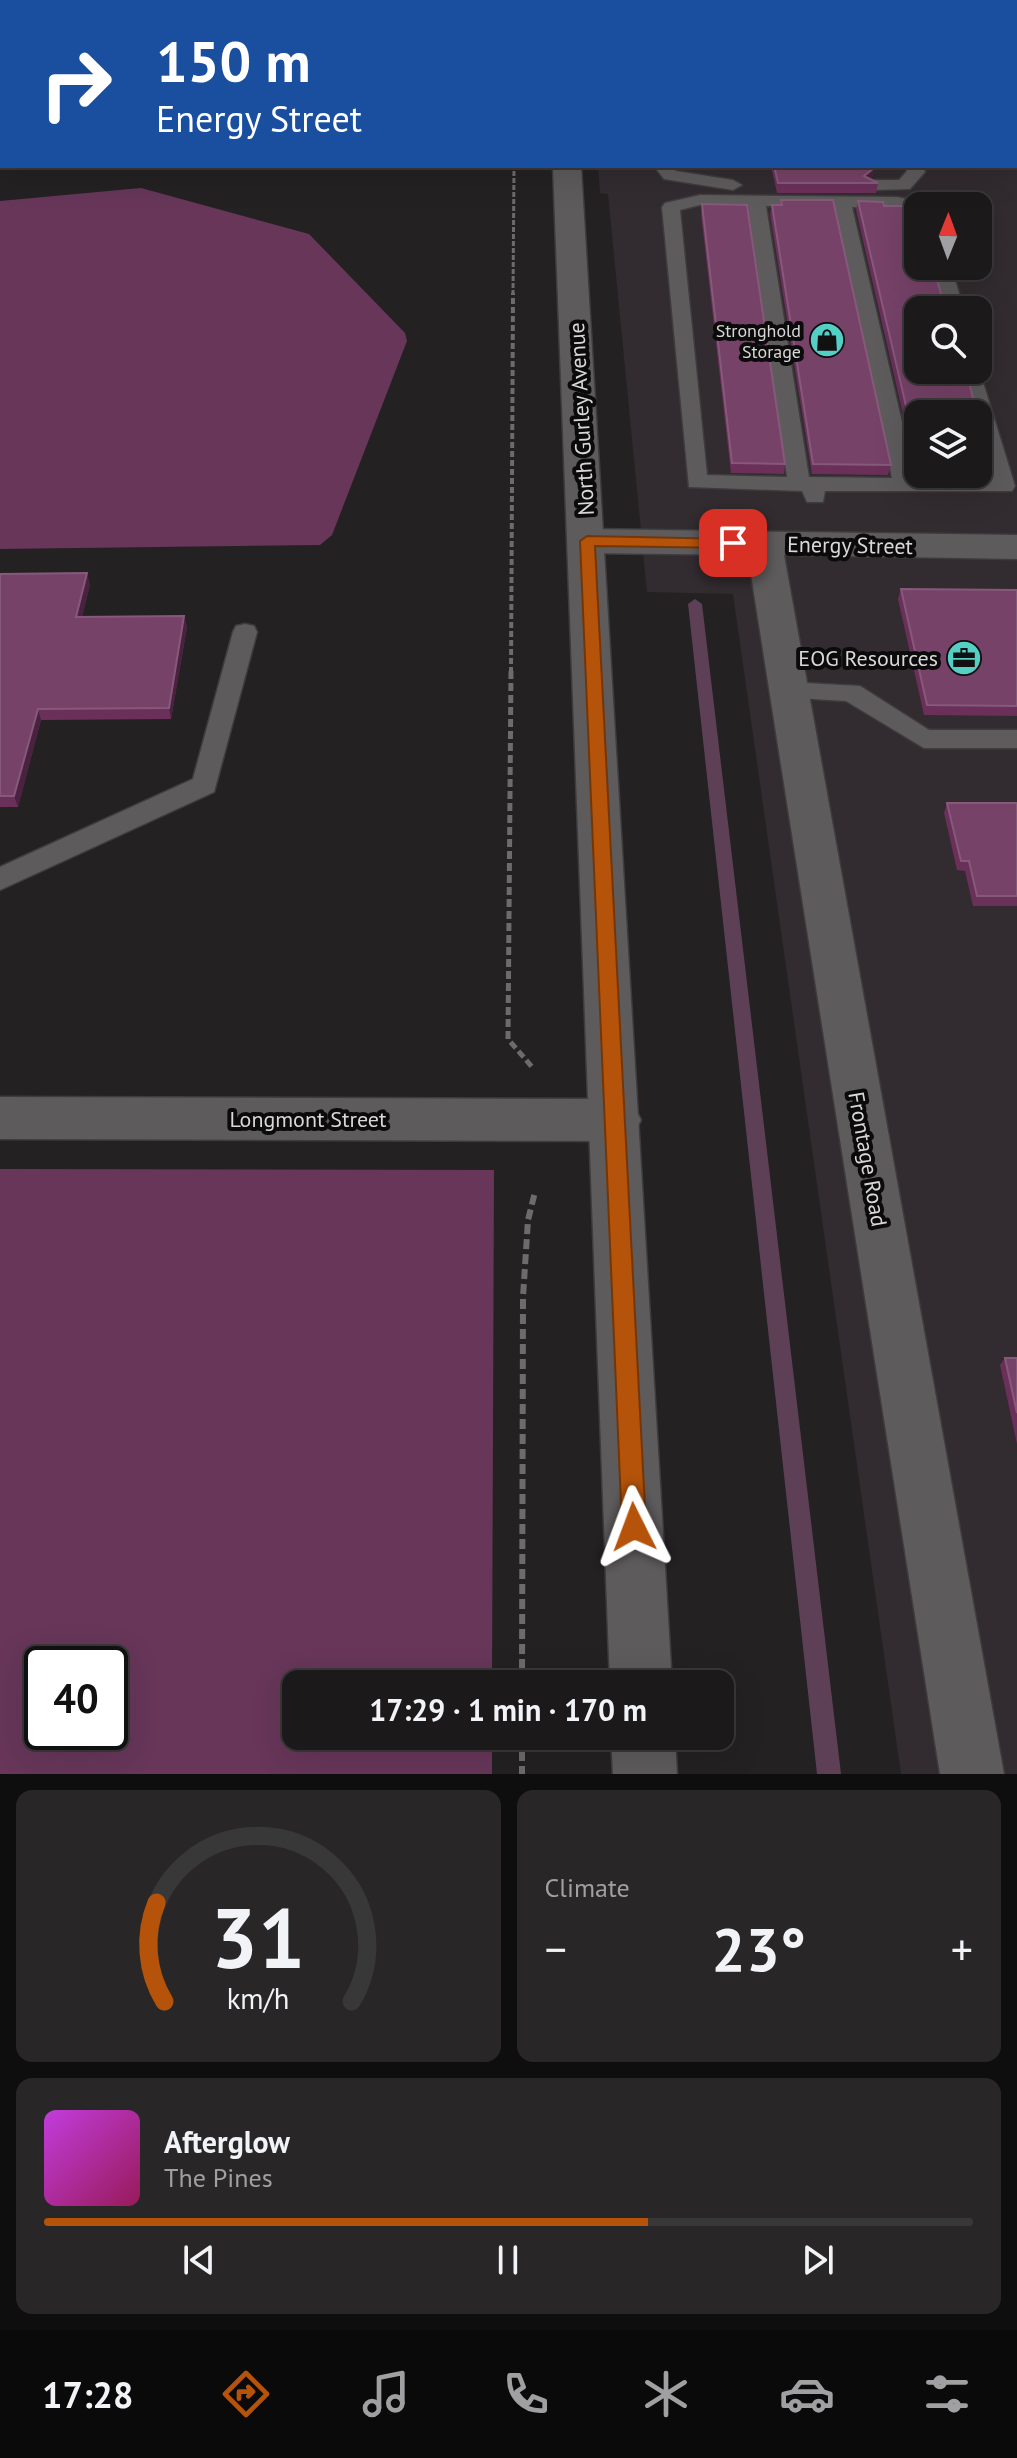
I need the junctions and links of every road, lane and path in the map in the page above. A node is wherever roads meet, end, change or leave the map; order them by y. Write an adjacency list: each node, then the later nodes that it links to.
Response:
1 (514, 168): 22 (path)
2 (665, 168): 4 (lane)
3 (915, 168): 5 (lane)
4 (775, 185)
5 (874, 185)
6 (568, 188): 15 (street, North Gurley Avenue)
7 (756, 201): 8 (lane); 14 (lane); 14 (lane)
8 (842, 201): 9 (lane); 11 (lane)
9 (904, 203)
10 (992, 444): 13 (lane)
11 (904, 480)
12 (904, 485): 14 (lane)
13 (992, 486)
14 (809, 488)
15 (587, 541): 16 (street, Energy Street); 24 (street, North Gurley Avenue)
16 (764, 544): 17 (street, Energy Street); 19 (street, Frontage Road)
17 (1017, 547)
18 (245, 632): 21 (lane)
19 (788, 691): 20 (lane); 32 (street, Frontage Road)
20 (1017, 739)
21 (0, 879)
22 (533, 1068)
23 (0, 1118): 24 (street, Longmont Street)
24 (616, 1120): 27 (street, North Gurley Avenue)
25 (535, 1192): 26 (path)
26 (522, 1670)
27 (640, 1670)
28 (522, 1750): 30 (path)
29 (644, 1750): 31 (street)
30 (522, 1774)
31 (645, 1774)
32 (972, 1774)

